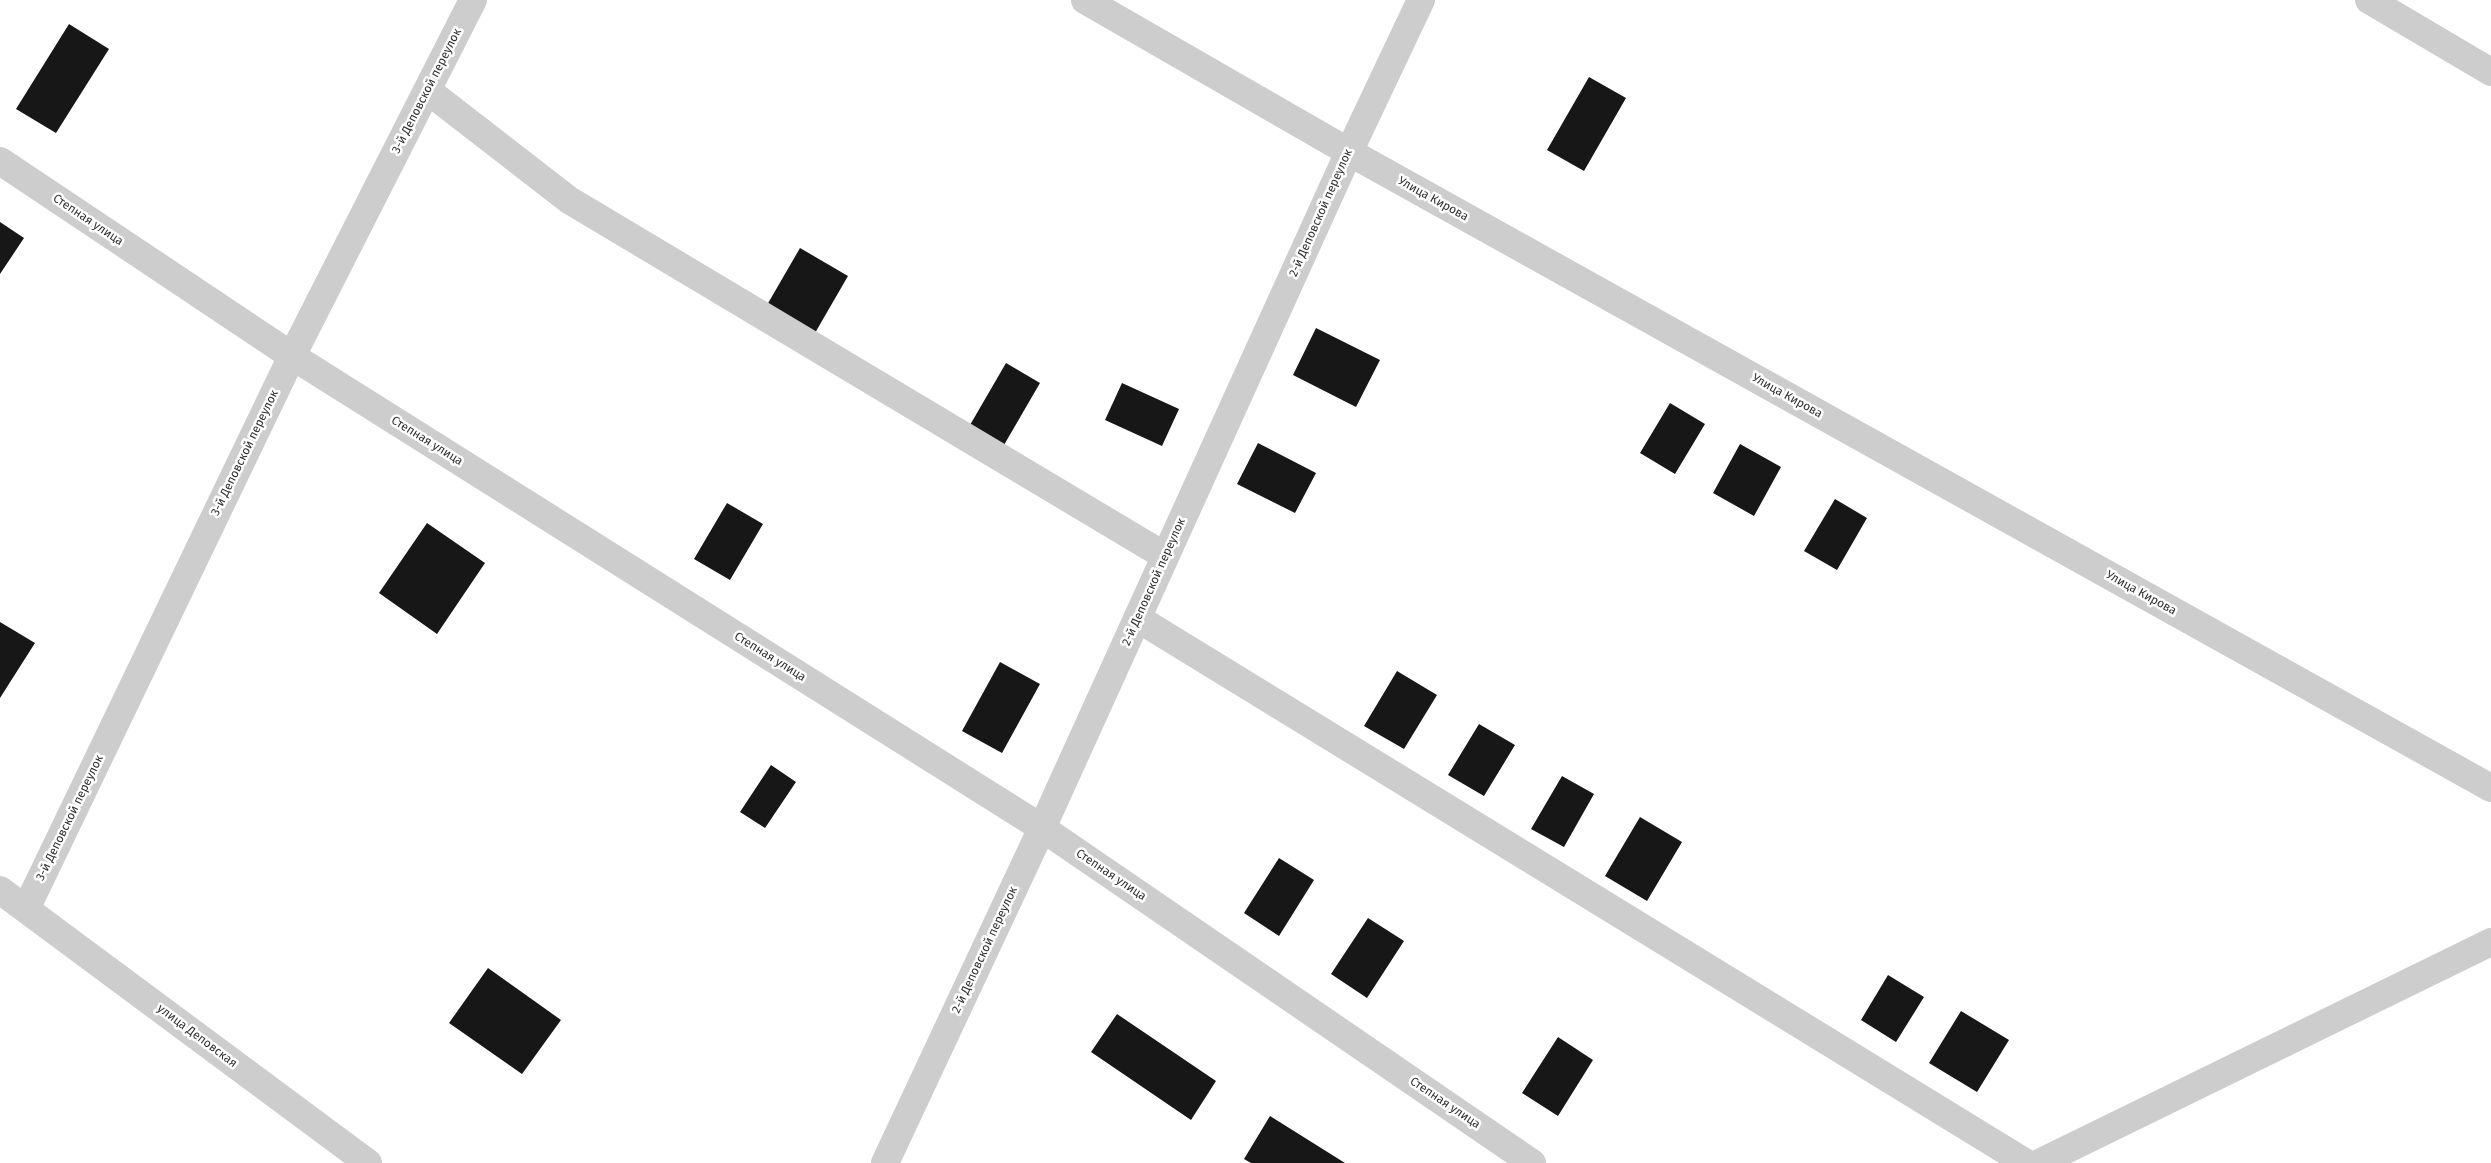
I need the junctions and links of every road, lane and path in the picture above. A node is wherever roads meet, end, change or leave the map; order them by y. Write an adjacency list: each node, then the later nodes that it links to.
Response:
1 (473, 0): 6 (street, 3-й Деповской переулок)
2 (1085, 0): 7 (street, Улица Кирова)
3 (1422, 0): 7 (street, 2-й Деповской переулок)
4 (2369, 0): 5 (street)
5 (2491, 72)
6 (427, 90): 9 (street, 3-й Деповской переулок); 10 (street)
7 (1349, 152): 10 (street, 2-й Деповской переулок); 12 (street, Улица Кирова)
8 (0, 161): 9 (street, Степная улица)
9 (292, 356): 13 (street, Степная улица); 15 (street, 3-й Деповской переулок)
10 (1165, 556): 11 (street, 2-й Деповской переулок)
11 (1137, 618): 13 (street, 2-й Деповской переулок); 20 (street)
12 (2491, 788)
13 (1042, 828): 18 (street, 2-й Деповской переулок); 19 (street, Степная улица)
14 (0, 890): 15 (street, улица Деповская)
15 (26, 909): 17 (street, улица Деповская)
16 (2491, 942): 21 (street)
17 (368, 1163)
18 (885, 1163)
19 (1532, 1163)
20 (2026, 1163)
21 (2039, 1163)

